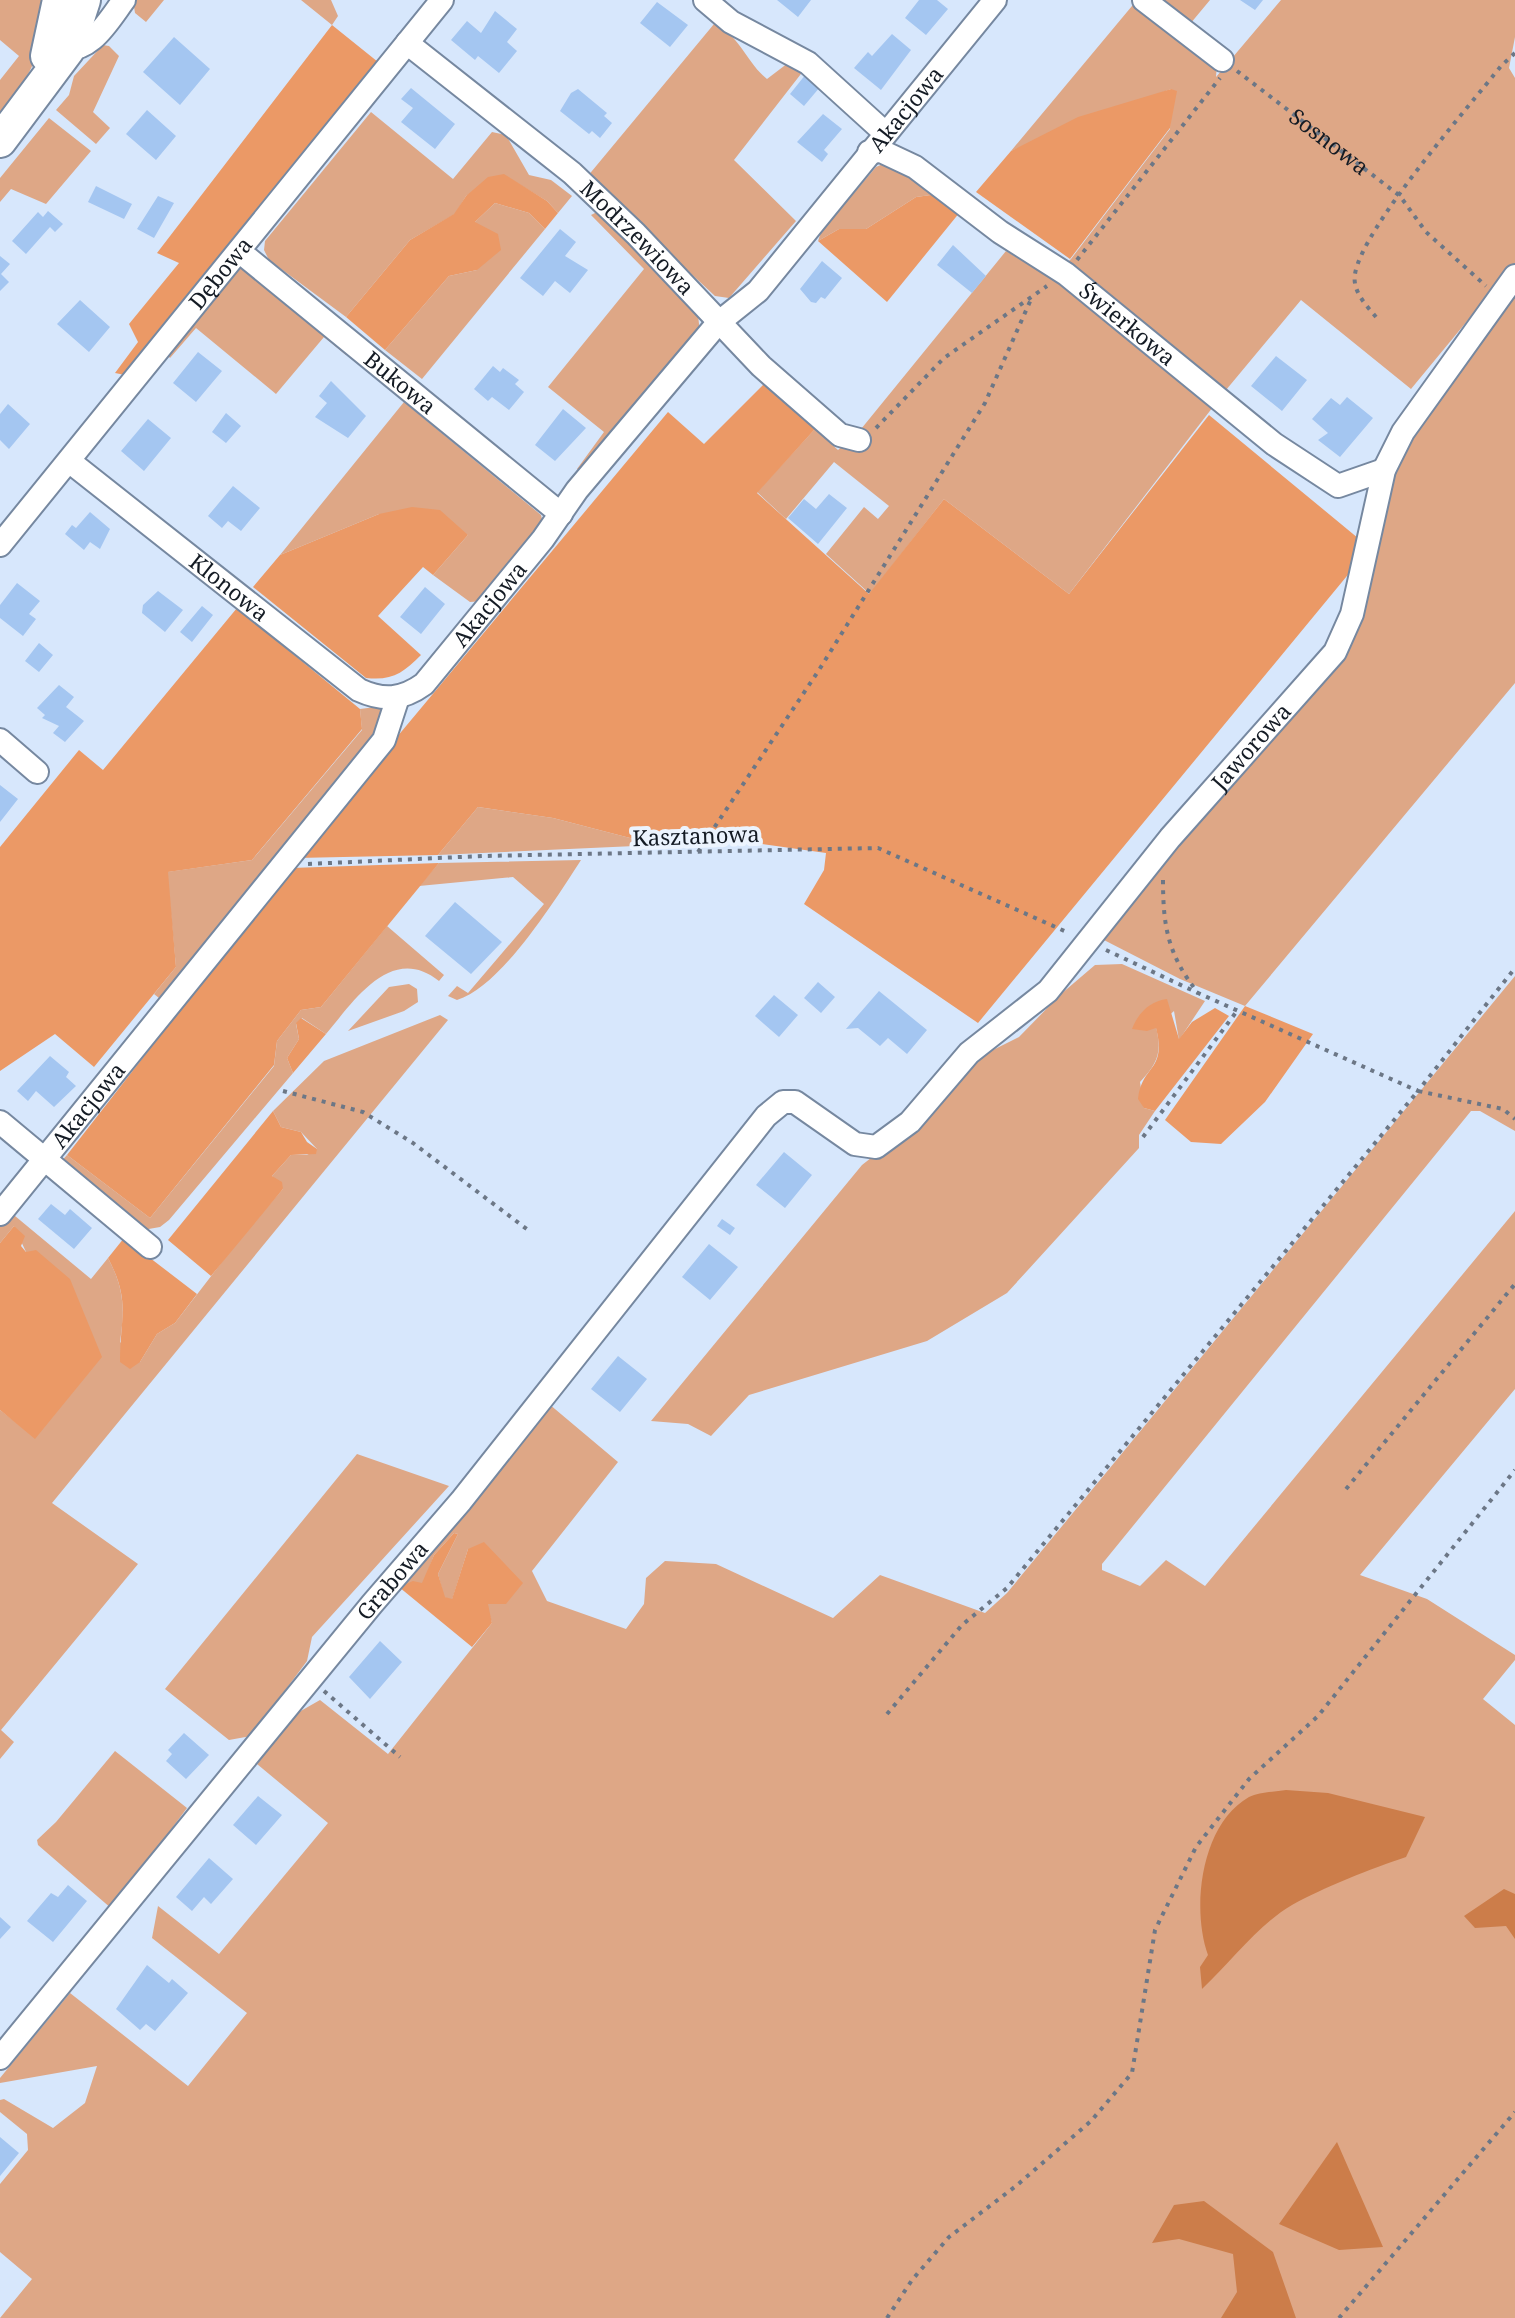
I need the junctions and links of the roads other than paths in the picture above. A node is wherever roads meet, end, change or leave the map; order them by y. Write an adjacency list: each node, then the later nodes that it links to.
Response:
1 (59, 0): 9 (street)
2 (84, 0): 9 (street)
3 (124, 0): 9 (street)
4 (442, 0): 8 (street, Dębowa)
5 (705, 0): 11 (street)
6 (995, 0): 11 (street, Akacjowa)
7 (1144, 0): 10 (street)
8 (407, 43): 14 (street, Dębowa); 16 (street, Modrzewiowa)
9 (59, 47): 12 (street)
10 (1222, 60)
11 (884, 132): 13 (street, Akacjowa)
12 (0, 141)
13 (869, 152): 16 (street, Akacjowa); 19 (street, Świerkowa)
14 (239, 251): 18 (street, Dębowa); 20 (street, Bukowa)
15 (1515, 276): 19 (street, Jaworowa)
16 (718, 323): 17 (street, Modrzewiowa); 20 (street, Akacjowa)
17 (859, 440)
18 (69, 461): 21 (street, Dębowa); 22 (street, Klonowa)
19 (1384, 470): 25 (street, Jaworowa)
20 (561, 514): 22 (street, Akacjowa)
21 (0, 545)
22 (398, 697): 27 (street, Akacjowa)
23 (0, 740): 24 (street)
24 (37, 772)
25 (783, 1102): 30 (street, Grabowa)
26 (0, 1122): 27 (street)
27 (44, 1160): 28 (street, Akacjowa); 29 (street)
28 (0, 1214)
29 (150, 1247)
30 (0, 2058)

